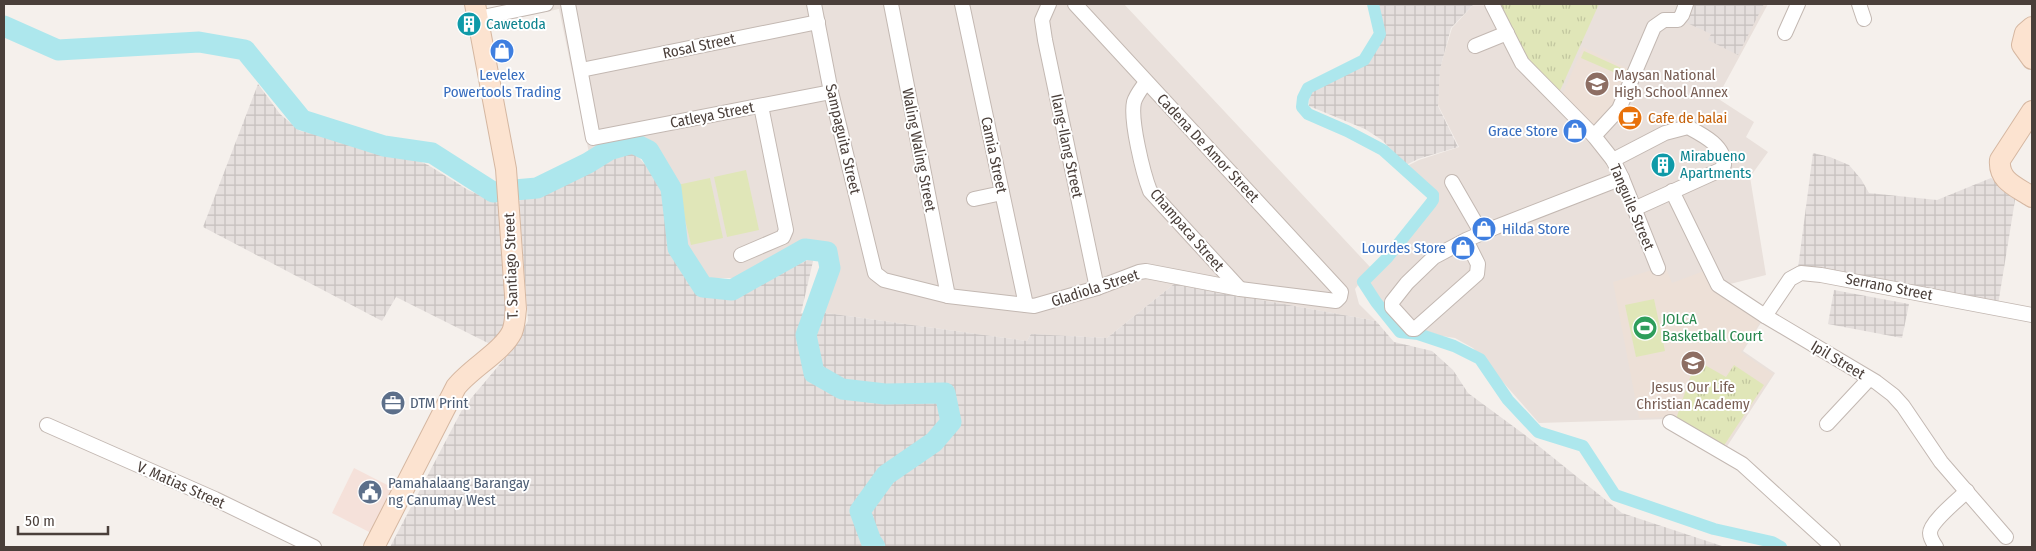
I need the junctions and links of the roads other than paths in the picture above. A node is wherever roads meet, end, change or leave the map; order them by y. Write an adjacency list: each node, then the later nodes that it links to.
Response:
1 (546, 4): 12 (street)
2 (568, 4): 20 (street)
3 (814, 4): 14 (street, Sampaguita Street)
4 (891, 4): 42 (street, Waling Waling Street)
5 (962, 4): 30 (street, Camia Street)
6 (1049, 4): 39 (street, Ilang-Ilang Street)
7 (1074, 4): 21 (street, Cadena De Amor Street)
8 (1492, 4): 16 (street, Tanguile Street)
9 (1686, 4): 25 (street)
10 (1798, 4): 17 (street)
11 (1859, 4): 13 (street)
12 (477, 11): 53 (main road, T. Santiago Street)
13 (1864, 19)
14 (818, 22): 20 (street, Rosal Street); 22 (street, Sampaguita Street)
15 (2032, 27): 19 (main road)
16 (1507, 33): 18 (street); 25 (street, Tanguile Street)
17 (1785, 33)
18 (1476, 46)
19 (2032, 59)
20 (581, 70): 23 (street, Catleya Street)
21 (1146, 82): 40 (street, Champaca Street); 41 (street, Cadena De Amor Street)
22 (831, 92): 23 (street, Catleya Street); 38 (street, Sampaguita Street)
23 (761, 106): 36 (street)
24 (2032, 111): 31 (main road)
25 (1594, 136): 26 (street, Tanguile Street)
26 (1613, 160): 27 (street, Tanguile Street); 29 (street)
27 (1622, 178): 33 (street, Tanguile Street); 34 (street)
28 (1452, 182): 34 (street)
29 (1672, 190): 33 (street); 45 (street, Ipil Street)
30 (1002, 193): 32 (street); 43 (street, Camia Street)
31 (2032, 197)
32 (974, 199)
33 (1634, 209): 37 (street, Tanguile Street)
34 (1482, 234): 35 (street)
35 (1466, 240): 35 (street)
36 (741, 255)
37 (1658, 268)
38 (875, 273): 42 (street, Gladiola Street)
39 (1097, 288): 40 (street, Gladiola Street); 43 (street, Gladiola Street)
40 (1240, 289): 41 (street, Gladiola Street)
41 (1342, 292)
42 (948, 296): 43 (street, Gladiola Street)
43 (1026, 305)
44 (2032, 315): 45 (street, Serrano Street)
45 (1765, 316): 46 (street, Ipil Street)
46 (1869, 379): 48 (street); 50 (street, Ipil Street)
47 (1670, 422): 54 (street)
48 (1827, 424)
49 (47, 425): 52 (street, V. Matias Street)
50 (1966, 491): 51 (street, Ipil Street); 55 (street)
51 (2006, 537)
52 (314, 547)
53 (374, 547)
54 (1834, 547)
55 (1936, 547)

